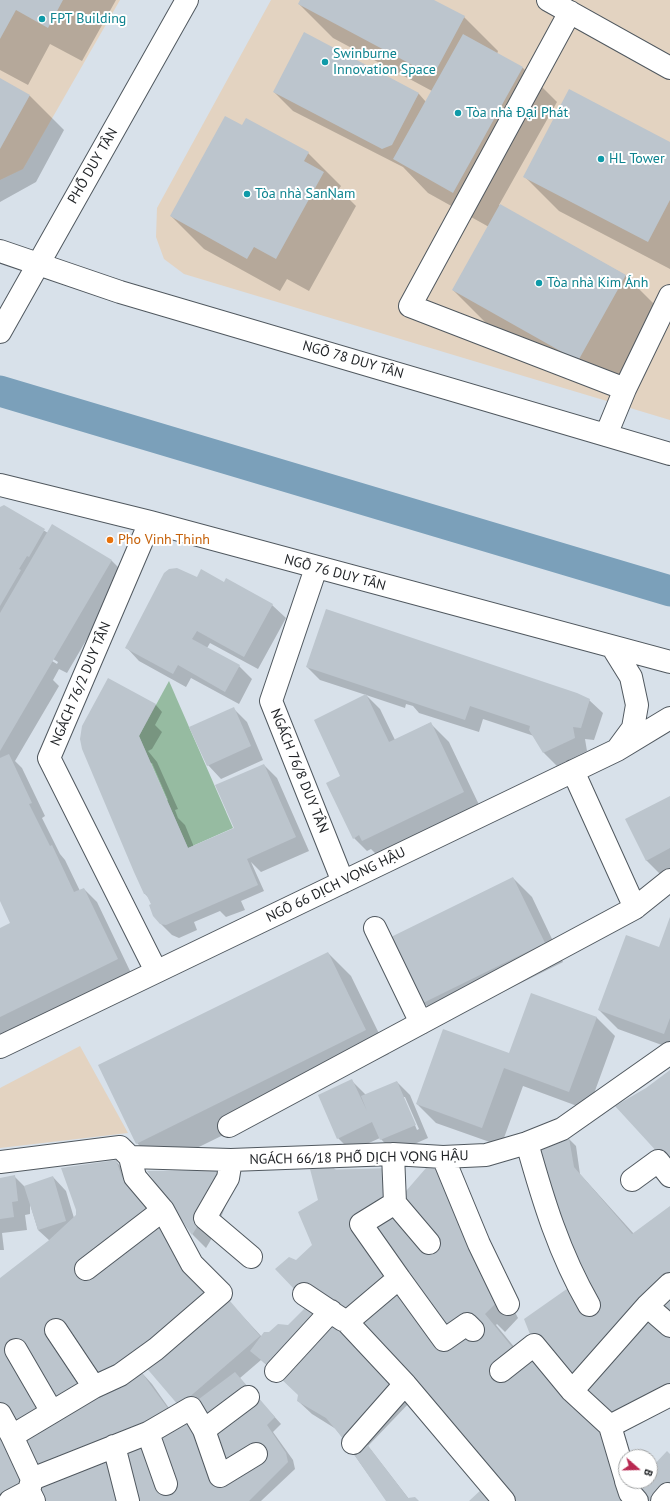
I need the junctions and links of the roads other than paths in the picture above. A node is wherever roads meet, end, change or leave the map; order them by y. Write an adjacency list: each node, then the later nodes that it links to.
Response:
1 (187, 0): 6 (street, PHỐ DUY TÂN)
2 (548, 0): 3 (street)
3 (570, 12): 4 (street); 9 (street)
4 (670, 68)
5 (0, 251): 6 (street, NGÕ 78 DUY TÂN)
6 (37, 264): 8 (street, PHỐ DUY TÂN); 10 (street, NGÕ 78 DUY TÂN)
7 (670, 296): 9 (street)
8 (5, 324)
9 (625, 389): 10 (street)
10 (606, 435): 11 (street, NGÕ 78 DUY TÂN)
11 (670, 454)
12 (0, 485): 13 (street, NGÕ 76 DUY TÂN)
13 (150, 522): 14 (street, NGÕ 76 DUY TÂN); 24 (street, NGÁCH 76/2 DUY TÂN)
14 (316, 568): 15 (street, NGÕ 76 DUY TÂN); 21 (street, NGÁCH 76/8 DUY TÂN)
15 (613, 648): 16 (street, NGÕ 76 DUY TÂN); 18 (street)
16 (670, 662)
17 (670, 718): 18 (street, NGÕ 66 DỊCH VỌNG HẬU)
18 (617, 750): 19 (street, NGÕ 66 DỊCH VỌNG HẬU)
19 (572, 771): 21 (street, NGÕ 66 DỊCH VỌNG HẬU); 22 (street)
20 (670, 880): 22 (street)
21 (343, 882): 24 (street, NGÕ 66 DỊCH VỌNG HẬU)
22 (635, 908): 25 (street)
23 (375, 928): 25 (street)
24 (156, 971): 26 (street, NGÕ 66 DỊCH VỌNG HẬU)
25 (421, 1024): 28 (street)
26 (0, 1047)
27 (670, 1053): 29 (street, NGÁCH 66/18 PHỐ DỊCH VỌNG HẬU)
28 (229, 1126)
29 (527, 1143): 32 (street, NGÁCH 66/18 PHỐ DỊCH VỌNG HẬU); 46 (street)
30 (393, 1154): 32 (street, NGÁCH 66/18 PHỐ DỊCH VỌNG HẬU); 33 (street, NGÁCH 66/18 PHỐ DỊCH VỌNG HẬU); 37 (street)
31 (130, 1157): 33 (street, NGÁCH 66/18 PHỐ DỊCH VỌNG HẬU); 34 (street, NGÁCH 66/18 PHỐ DỊCH VỌNG HẬU); 38 (street)
32 (443, 1158): 45 (street)
33 (231, 1160): 40 (street)
34 (0, 1162)
35 (670, 1176): 36 (street)
36 (632, 1180)
37 (395, 1203): 39 (street); 42 (street)
38 (163, 1210): 41 (street); 56 (street)
39 (429, 1243)
40 (252, 1257)
41 (86, 1269)
42 (399, 1278): 48 (street); 51 (street)
43 (670, 1284): 47 (street)
44 (304, 1294): 48 (street)
45 (508, 1304)
46 (589, 1305)
47 (647, 1306): 49 (street); 57 (street)
48 (339, 1317): 53 (street); 55 (street)
49 (670, 1326)
50 (56, 1330): 56 (street)
51 (473, 1330)
52 (16, 1350): 60 (street)
53 (276, 1371)
54 (501, 1371): 57 (street)
55 (405, 1384): 66 (street); 75 (street)
56 (94, 1387): 60 (street)
57 (572, 1391): 62 (street)
58 (670, 1395): 62 (street)
59 (248, 1397): 63 (street)
60 (52, 1412): 65 (street)
61 (0, 1414): 65 (street)
62 (610, 1426): 69 (street)
63 (204, 1430): 64 (street); 68 (street)
64 (148, 1433): 67 (street); 70 (street)
65 (12, 1436): 72 (street)
66 (353, 1443)
67 (114, 1446): 72 (street); 74 (street)
68 (256, 1454)
69 (618, 1454)
70 (166, 1484)
71 (629, 1489): 76 (street)
72 (32, 1490): 73 (street)
73 (10, 1501)
74 (128, 1501)
75 (504, 1501)
76 (637, 1501)

